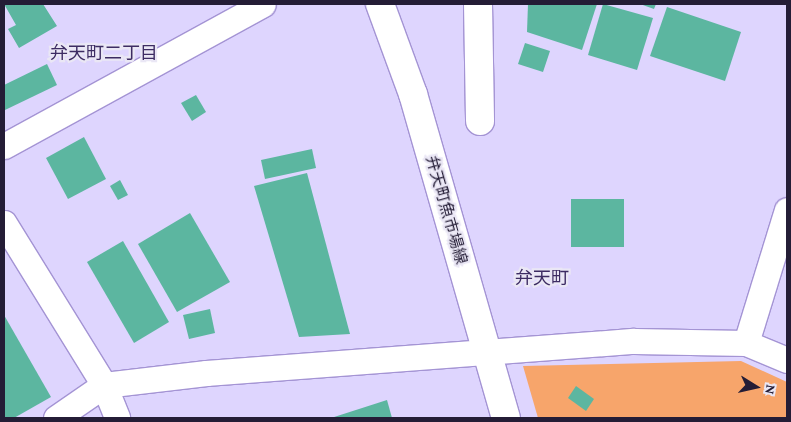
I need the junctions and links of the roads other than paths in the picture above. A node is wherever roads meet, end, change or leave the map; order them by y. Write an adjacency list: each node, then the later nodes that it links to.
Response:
1 (262, 4): 5 (street)
2 (380, 4): 9 (street, 弁天町魚市場線)
3 (478, 4): 4 (street)
4 (480, 122)
5 (4, 146)
6 (787, 210): 8 (street)
7 (4, 222): 11 (street)
8 (746, 343): 9 (street); 10 (street)
9 (486, 351): 11 (street); 14 (street, 弁天町魚市場線)
10 (787, 360)
11 (104, 385): 12 (street); 13 (street)
12 (56, 418)
13 (117, 418)
14 (506, 418)

